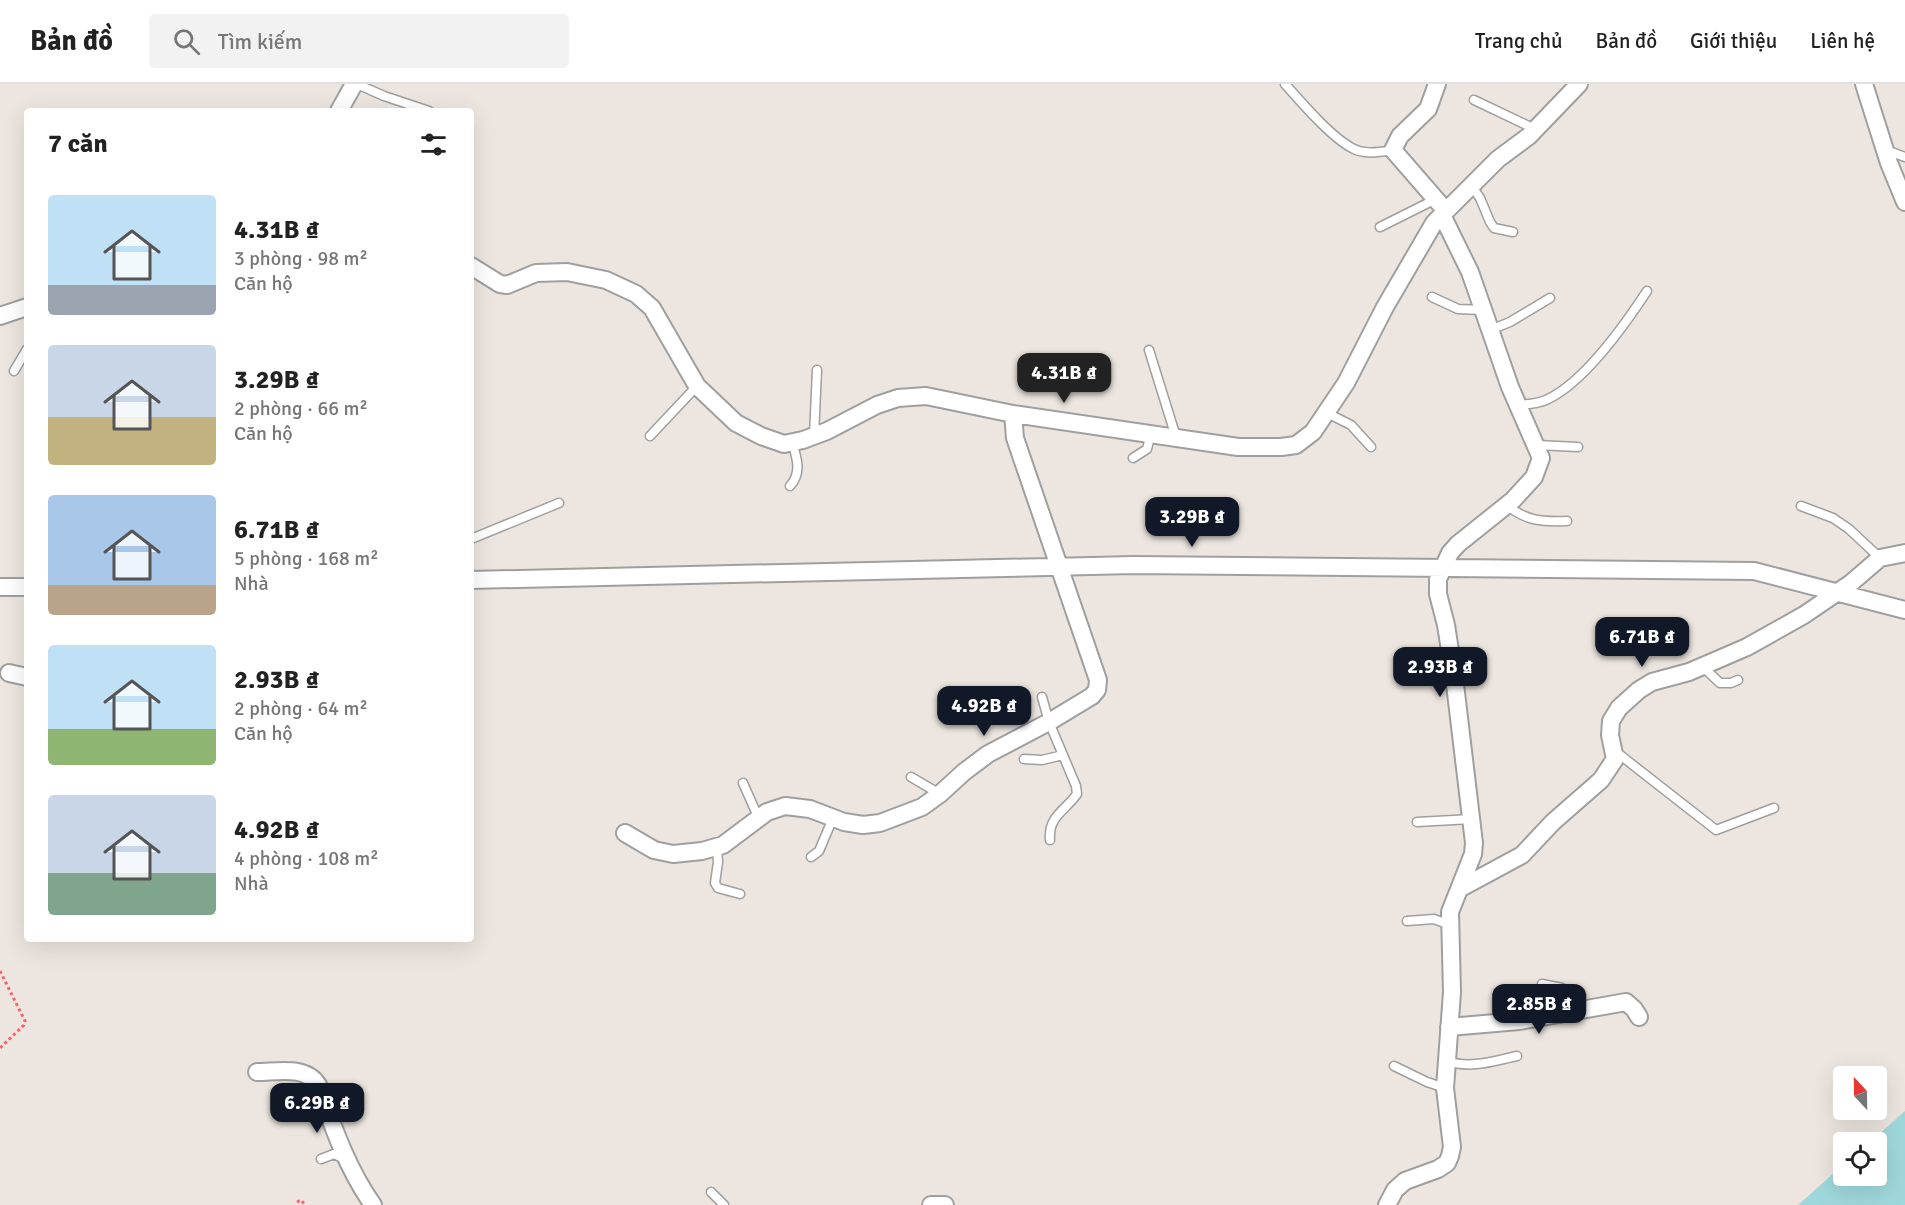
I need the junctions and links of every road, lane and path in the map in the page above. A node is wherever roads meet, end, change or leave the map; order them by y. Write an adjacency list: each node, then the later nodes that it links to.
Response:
1 (355, 84): 7 (street); 8 (lane)
2 (1285, 84): 10 (lane)
3 (1437, 84): 10 (street)
4 (1579, 84): 9 (street)
5 (1864, 84): 11 (street)
6 (1474, 100): 9 (lane)
7 (341, 108)
8 (420, 108)
9 (1535, 129): 13 (street)
10 (1393, 150): 15 (street)
11 (1885, 150): 12 (lane); 14 (street)
12 (1905, 157)
13 (1470, 185): 15 (street); 17 (lane)
14 (1905, 202)
15 (1441, 208): 16 (lane); 23 (street); 32 (street)
16 (1380, 227)
17 (1513, 232)
18 (474, 268): 30 (street)
19 (1647, 291): 31 (lane)
20 (1432, 297): 23 (lane)
21 (1550, 298): 25 (lane)
22 (24, 308): 24 (street)
23 (1483, 310): 25 (street)
24 (0, 316)
25 (1489, 331): 31 (street)
26 (1149, 350): 37 (lane)
27 (24, 354): 29 (lane)
28 (817, 370): 36 (lane)
29 (14, 371)
30 (697, 386): 35 (lane); 38 (street)
31 (1518, 405): 39 (street)
32 (1326, 413): 37 (street); 40 (lane)
33 (1013, 414): 34 (street); 36 (street); 51 (street)
34 (1146, 434): 37 (street); 42 (lane)
35 (650, 436)
36 (814, 436): 38 (street)
37 (1176, 438)
38 (792, 442): 43 (lane)
39 (1537, 445): 41 (lane); 45 (street)
40 (1371, 447)
41 (1578, 447)
42 (1133, 458)
43 (790, 486)
44 (559, 503): 48 (lane)
45 (1506, 505): 47 (lane); 52 (street)
46 (1801, 507): 50 (lane)
47 (1567, 521)
48 (474, 538)
49 (1905, 553): 50 (street)
50 (1880, 558): 56 (street)
51 (1060, 567): 52 (street); 53 (street); 65 (street)
52 (1442, 568): 56 (street); 62 (street)
53 (474, 580)
54 (0, 587): 55 (street)
55 (24, 587)
56 (1837, 592): 57 (street); 58 (street)
57 (1905, 610)
58 (1702, 666): 63 (lane); 66 (street)
59 (1427, 671): 62 (lane)
60 (9, 673): 61 (street)
61 (24, 676)
62 (1454, 676): 75 (street)
63 (1737, 680)
64 (1042, 697): 65 (lane)
65 (1049, 723): 67 (lane); 71 (street)
66 (1614, 751): 72 (lane); 81 (street)
67 (1063, 755): 68 (lane); 78 (lane)
68 (1024, 759)
69 (911, 777): 71 (lane)
70 (743, 783): 74 (lane)
71 (940, 794): 73 (street)
72 (1773, 808)
73 (833, 818): 74 (street); 80 (lane)
74 (759, 819): 79 (street)
75 (1472, 819): 76 (lane); 81 (street)
76 (1417, 822)
77 (625, 833): 79 (street)
78 (1050, 840)
79 (717, 847): 82 (lane)
80 (811, 857)
81 (1459, 889): 84 (street)
82 (740, 894)
83 (1407, 921): 84 (lane)
84 (1450, 925): 89 (street)
85 (0, 971): 90 (path)
86 (1542, 984): 87 (lane)
87 (1560, 1014): 88 (street); 89 (street)
88 (1639, 1017)
89 (1449, 1027): 92 (street)
90 (0, 1048)
91 (1517, 1056): 92 (lane)
92 (1447, 1061): 95 (street)
93 (1394, 1066): 95 (lane)
94 (257, 1072): 97 (street)
95 (1445, 1088): 105 (street)
96 (321, 1159): 97 (lane)
97 (346, 1160): 101 (street)
98 (711, 1192): 102 (lane)
99 (297, 1202): 100 (path)
100 (305, 1205)
101 (373, 1205)
102 (724, 1205)
103 (931, 1205): 104 (street)
104 (945, 1205)
105 (1387, 1205)

